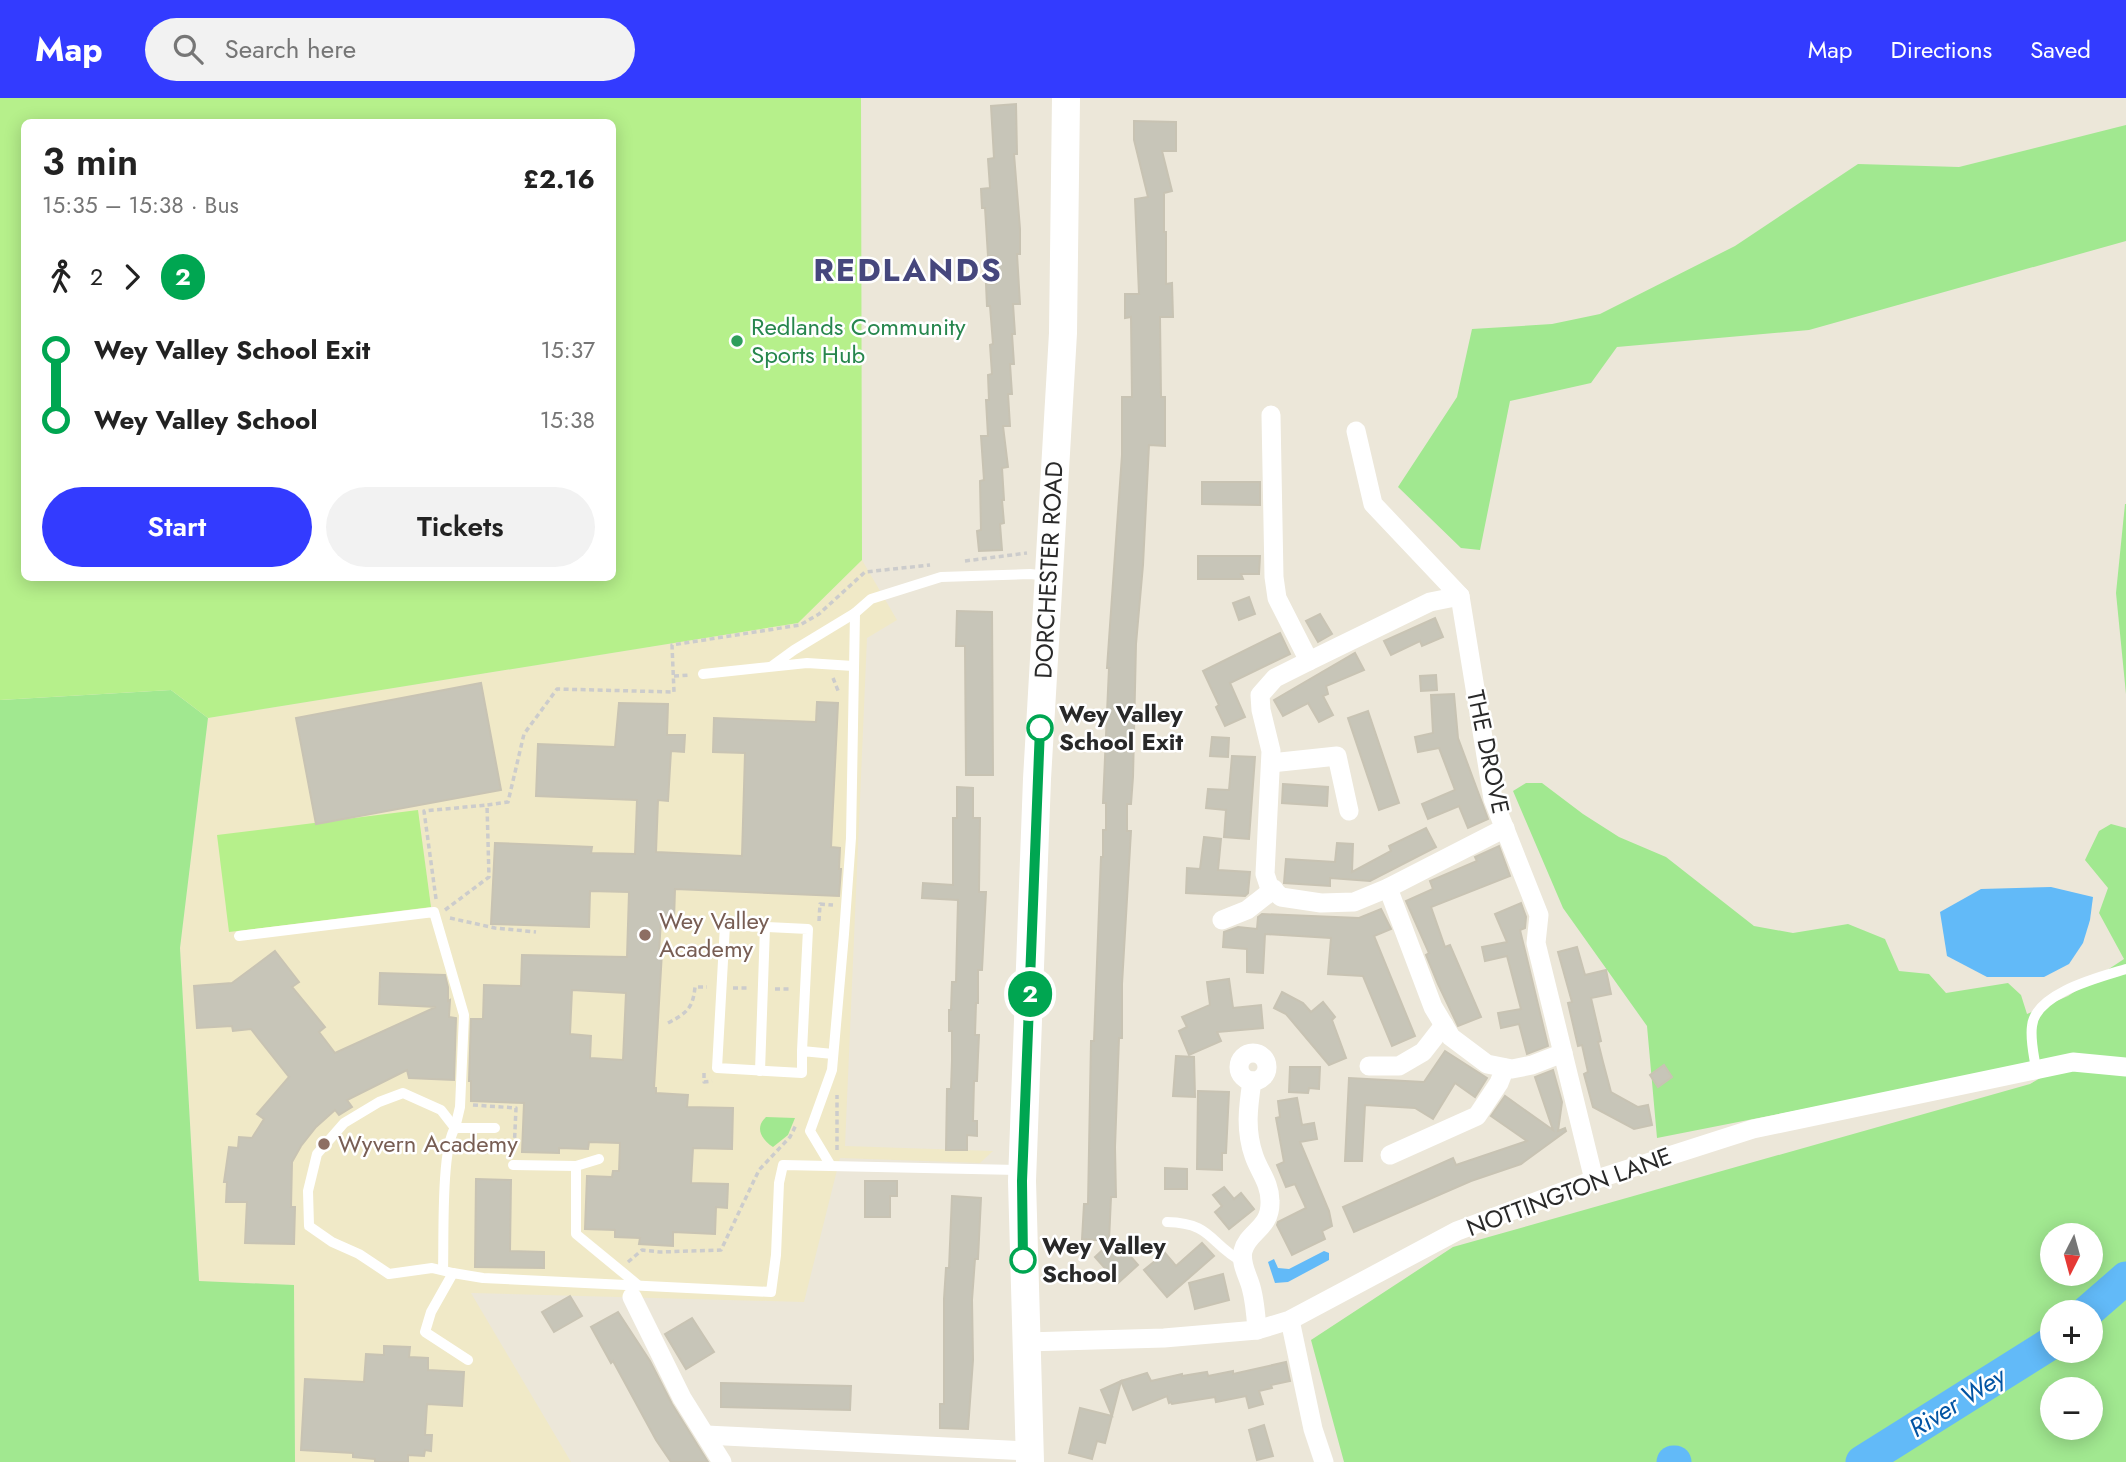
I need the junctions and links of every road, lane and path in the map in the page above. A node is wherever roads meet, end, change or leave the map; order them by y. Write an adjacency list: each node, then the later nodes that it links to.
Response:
1 (1066, 98): 6 (main road, DORCHESTER ROAD)
2 (1271, 415): 11 (street)
3 (1356, 431): 7 (street)
4 (961, 561): 6 (path)
5 (939, 564): 8 (path)
6 (1049, 564): 10 (lane); 50 (main road, DORCHESTER ROAD)
7 (1460, 596): 11 (street); 20 (street, THE DROVE)
8 (829, 605): 9 (path); 18 (path)
9 (834, 611)
10 (855, 613): 12 (lane); 13 (lane)
11 (1309, 661): 17 (street)
12 (772, 666): 13 (lane); 15 (lane)
13 (853, 666): 34 (lane)
14 (831, 673): 16 (path)
15 (703, 674)
16 (840, 698)
17 (1271, 762): 19 (street); 22 (street)
18 (487, 805): 23 (path); 24 (path)
19 (1349, 811)
20 (1505, 828): 21 (street); 33 (street, THE DROVE)
21 (1388, 888): 22 (street); 31 (street)
22 (1274, 889): 26 (street)
23 (437, 902)
24 (438, 915)
25 (446, 917): 28 (path)
26 (1222, 920)
27 (765, 927): 32 (lane); 39 (lane); 39 (lane)
28 (536, 932)
29 (239, 936): 43 (lane)
30 (2126, 969): 38 (lane)
31 (1444, 1025): 35 (street); 37 (street)
32 (802, 1051): 34 (lane); 39 (lane)
33 (1563, 1053): 37 (street); 51 (street, THE DROVE)
34 (833, 1054): 49 (lane)
35 (1369, 1066)
36 (2126, 1067): 38 (street, NOTTINGTON LANE)
37 (1505, 1068): 45 (street)
38 (2036, 1069): 51 (street, NOTTINGTON LANE)
39 (760, 1071)
40 (1252, 1082): 53 (street)
41 (466, 1104): 47 (path)
42 (800, 1118): 55 (path)
43 (455, 1128): 44 (lane); 54 (lane); 54 (lane)
44 (495, 1128)
45 (1390, 1155)
46 (599, 1159): 48 (lane)
47 (514, 1163): 48 (lane)
48 (576, 1166): 55 (lane)
49 (831, 1167): 50 (lane); 56 (lane)
50 (1023, 1170): 59 (main road, DORCHESTER ROAD)
51 (1594, 1180): 57 (street, NOTTINGTON LANE)
52 (1167, 1222): 53 (lane)
53 (1243, 1262): 58 (street)
54 (443, 1270): 56 (lane); 60 (lane)
55 (619, 1270): 56 (lane)
56 (634, 1289): 61 (street)
57 (1290, 1320): 58 (street, NOTTINGTON LANE); 64 (street)
58 (1257, 1330): 59 (street, NOTTINGTON LANE)
59 (1026, 1342): 62 (main road, DORCHESTER ROAD)
60 (467, 1360)
61 (706, 1435): 62 (street); 63 (street)
62 (1030, 1457)
63 (722, 1462)
64 (1324, 1462)

